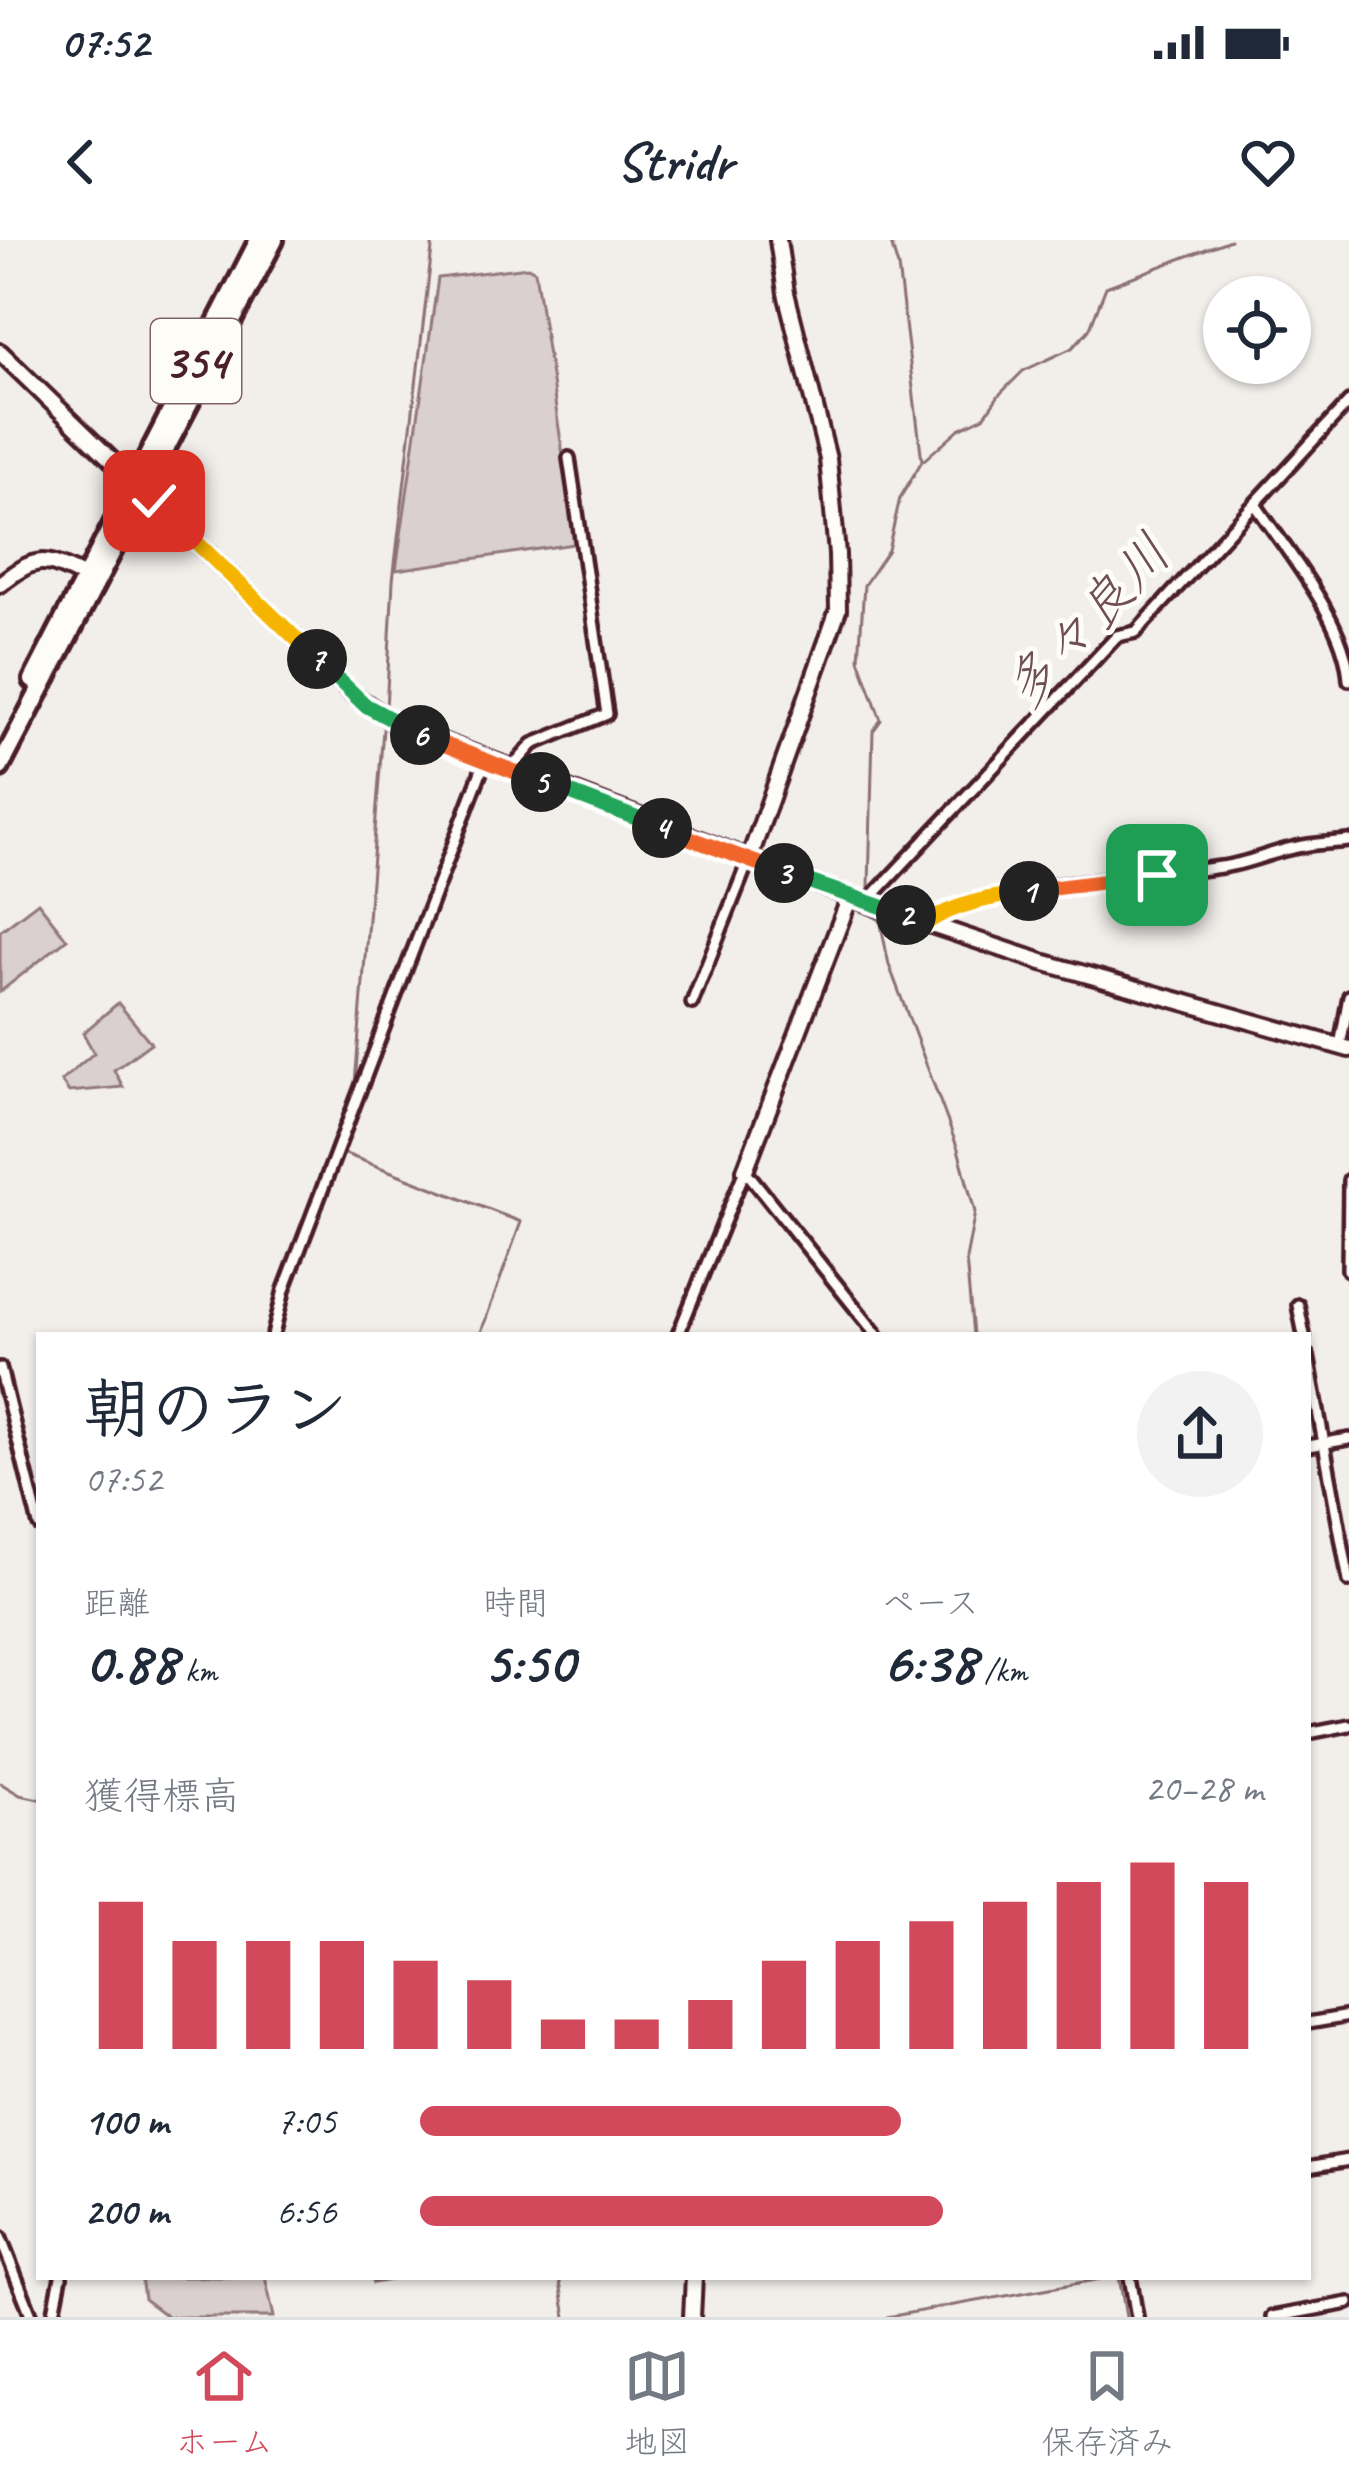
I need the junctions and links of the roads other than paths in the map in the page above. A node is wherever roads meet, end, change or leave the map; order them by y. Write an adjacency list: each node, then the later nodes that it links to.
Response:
1 (259, 240): 7 (highway, 354)
2 (274, 240): 7 (highway, 354)
3 (778, 240): 17 (street)
4 (0, 352): 7 (street)
5 (1349, 402): 8 (street)
6 (569, 458): 15 (street)
7 (140, 486): 9 (highway, 354); 13 (street); 14 (highway, 354)
8 (1255, 504): 11 (street); 19 (street)
9 (85, 578): 10 (street); 12 (highway, 354)
10 (0, 584)
11 (1349, 680)
12 (0, 744)
13 (485, 761): 15 (street); 28 (street)
14 (0, 767)
15 (511, 770): 17 (street)
16 (1349, 841): 20 (street)
17 (748, 860): 18 (street); 22 (street)
18 (850, 897): 19 (street); 24 (street)
19 (866, 903): 20 (street)
20 (928, 922): 23 (street)
21 (1349, 996): 23 (street)
22 (692, 1003)
23 (1344, 1047)
24 (745, 1170): 29 (street); 30 (street)
25 (1349, 1180): 26 (street)
26 (1348, 1270)
27 (1298, 1304): 31 (street)
28 (274, 1332)
29 (679, 1332)
30 (876, 1332)
31 (1303, 1332)
32 (0, 1368): 37 (street)
33 (1311, 1372): 35 (street)
34 (1349, 1438): 35 (street)
35 (1324, 1443): 36 (street); 38 (street)
36 (1311, 1445)
37 (36, 1513)
38 (1349, 1581)
39 (1349, 1725): 40 (street)
40 (1311, 1732)
41 (1349, 2016): 42 (street)
42 (1311, 2022)
43 (1349, 2160): 44 (street)
44 (1311, 2166)
45 (0, 2237): 50 (street)
46 (60, 2280): 51 (street)
47 (694, 2280): 52 (street)
48 (1131, 2280): 53 (street)
49 (1349, 2303): 54 (street)
50 (32, 2317)
51 (53, 2317)
52 (692, 2317)
53 (1137, 2317)
54 (1272, 2317)

